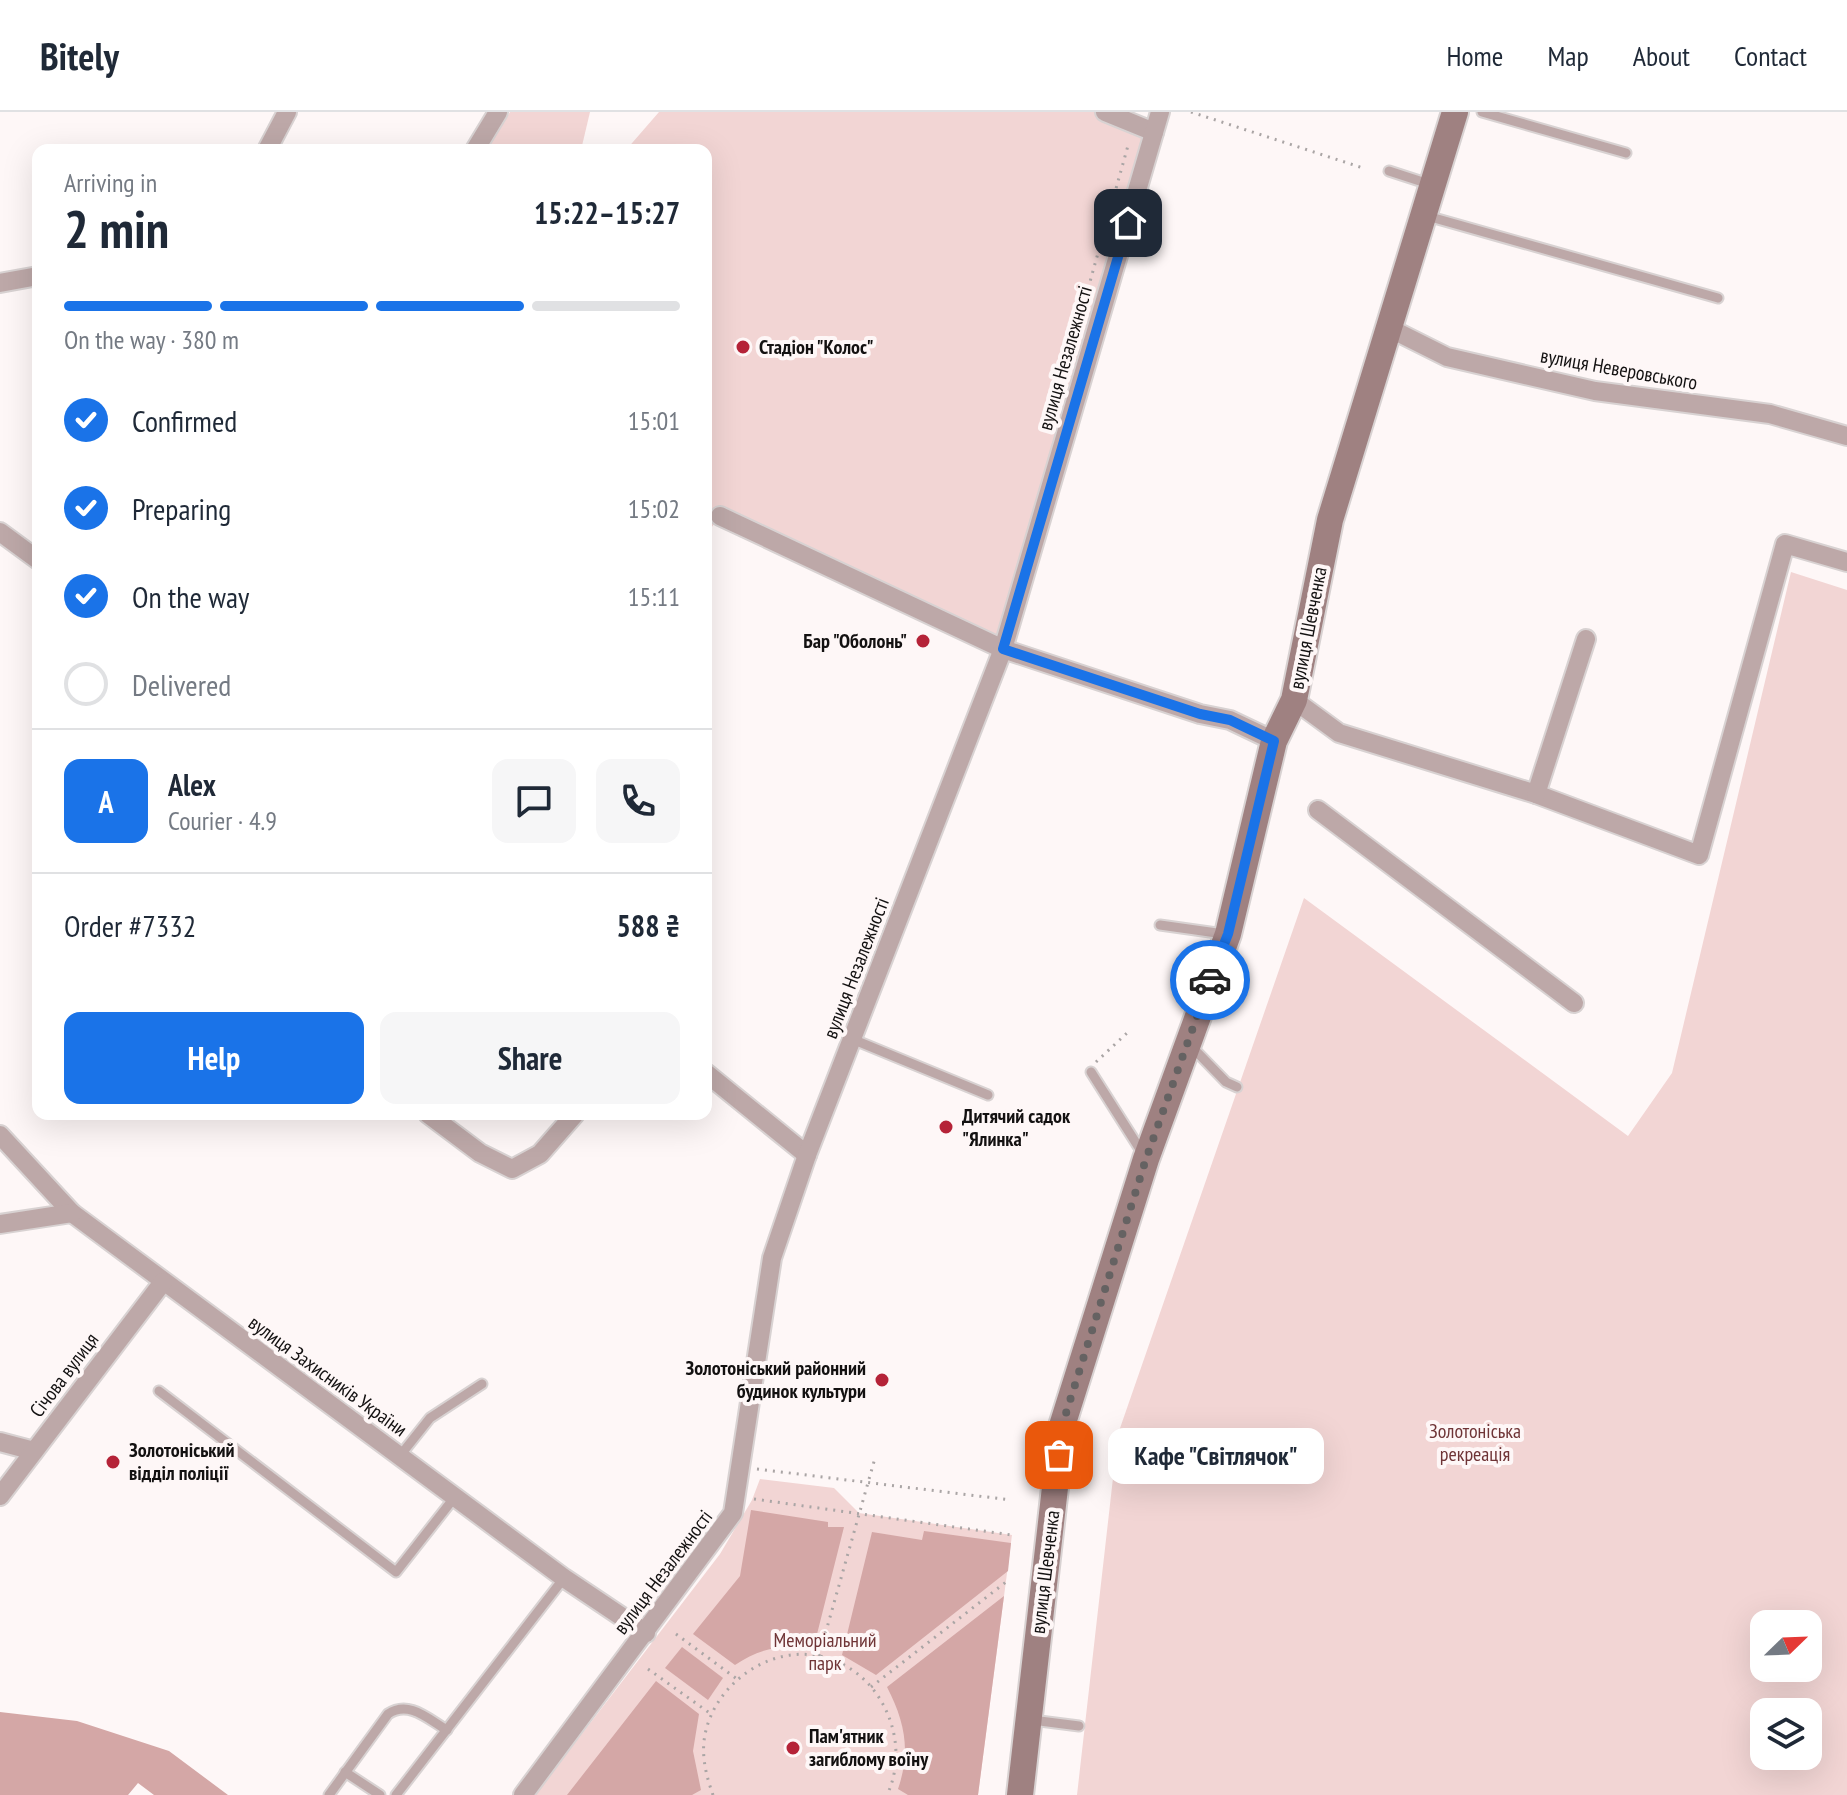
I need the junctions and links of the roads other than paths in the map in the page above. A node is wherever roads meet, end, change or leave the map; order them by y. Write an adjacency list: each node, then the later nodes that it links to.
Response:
1 (287, 112): 8 (street)
2 (498, 112): 9 (street)
3 (1105, 112): 7 (street)
4 (1160, 112): 7 (street, вулиця Незалежності)
5 (1455, 112): 12 (main road, вулиця Шевченка)
6 (1482, 112): 10 (lane)
7 (1154, 132): 24 (street, вулиця Незалежності)
8 (270, 144)
9 (479, 144)
10 (1626, 153)
11 (1389, 171): 12 (lane)
12 (1433, 186): 13 (main road, вулиця Шевченка)
13 (1424, 215): 16 (lane); 17 (main road, вулиця Шевченка)
14 (32, 277): 15 (street)
15 (0, 283)
16 (1718, 298)
17 (1389, 328): 18 (street, вулиця Неверовського); 25 (main road, вулиця Шевченка)
18 (1847, 436)
19 (720, 516): 24 (street)
20 (0, 532): 21 (street)
21 (32, 556)
22 (1847, 562): 27 (street)
23 (1586, 639): 27 (street)
24 (1003, 649): 26 (street); 32 (street, вулиця Незалежності)
25 (1294, 700): 26 (main road, вулиця Шевченка); 27 (street)
26 (1274, 741): 30 (main road, вулиця Шевченка)
27 (1536, 794)
28 (1318, 810): 31 (street)
29 (1160, 925): 30 (lane)
30 (1228, 934): 33 (main road, вулиця Шевченка)
31 (1574, 1003)
32 (852, 1039): 37 (lane); 41 (street, вулиця Незалежності)
33 (1186, 1041): 36 (lane); 42 (main road, вулиця Шевченка)
34 (1092, 1068): 42 (lane)
35 (712, 1078): 41 (street)
36 (1237, 1087)
37 (988, 1095)
38 (436, 1120): 39 (street)
39 (570, 1120)
40 (0, 1135): 43 (street, вулиця Захисників України)
41 (807, 1155): 54 (street, вулиця Незалежності)
42 (1146, 1159): 55 (main road, вулиця Шевченка)
43 (72, 1213): 44 (street); 45 (street, вулиця Захисників України)
44 (0, 1224)
45 (163, 1282): 49 (street, Січова вулиця); 50 (street, вулиця Захисників України)
46 (482, 1384): 50 (lane)
47 (159, 1391): 52 (lane)
48 (0, 1442): 49 (street)
49 (34, 1451): 51 (street, Січова вулиця)
50 (399, 1457): 52 (street, вулиця Захисників України)
51 (0, 1496)
52 (454, 1498): 53 (street, вулиця Захисників України)
53 (564, 1578): 54 (street, вулиця Захисників України); 57 (lane)
54 (646, 1633): 62 (street, вулиця Незалежності)
55 (1028, 1720): 56 (lane); 63 (main road, вулиця Шевченка)
56 (1079, 1726)
57 (447, 1730): 58 (lane); 61 (lane)
58 (345, 1772): 59 (lane); 60 (lane)
59 (329, 1795)
60 (380, 1795)
61 (396, 1795)
62 (523, 1795)
63 (1020, 1795)

